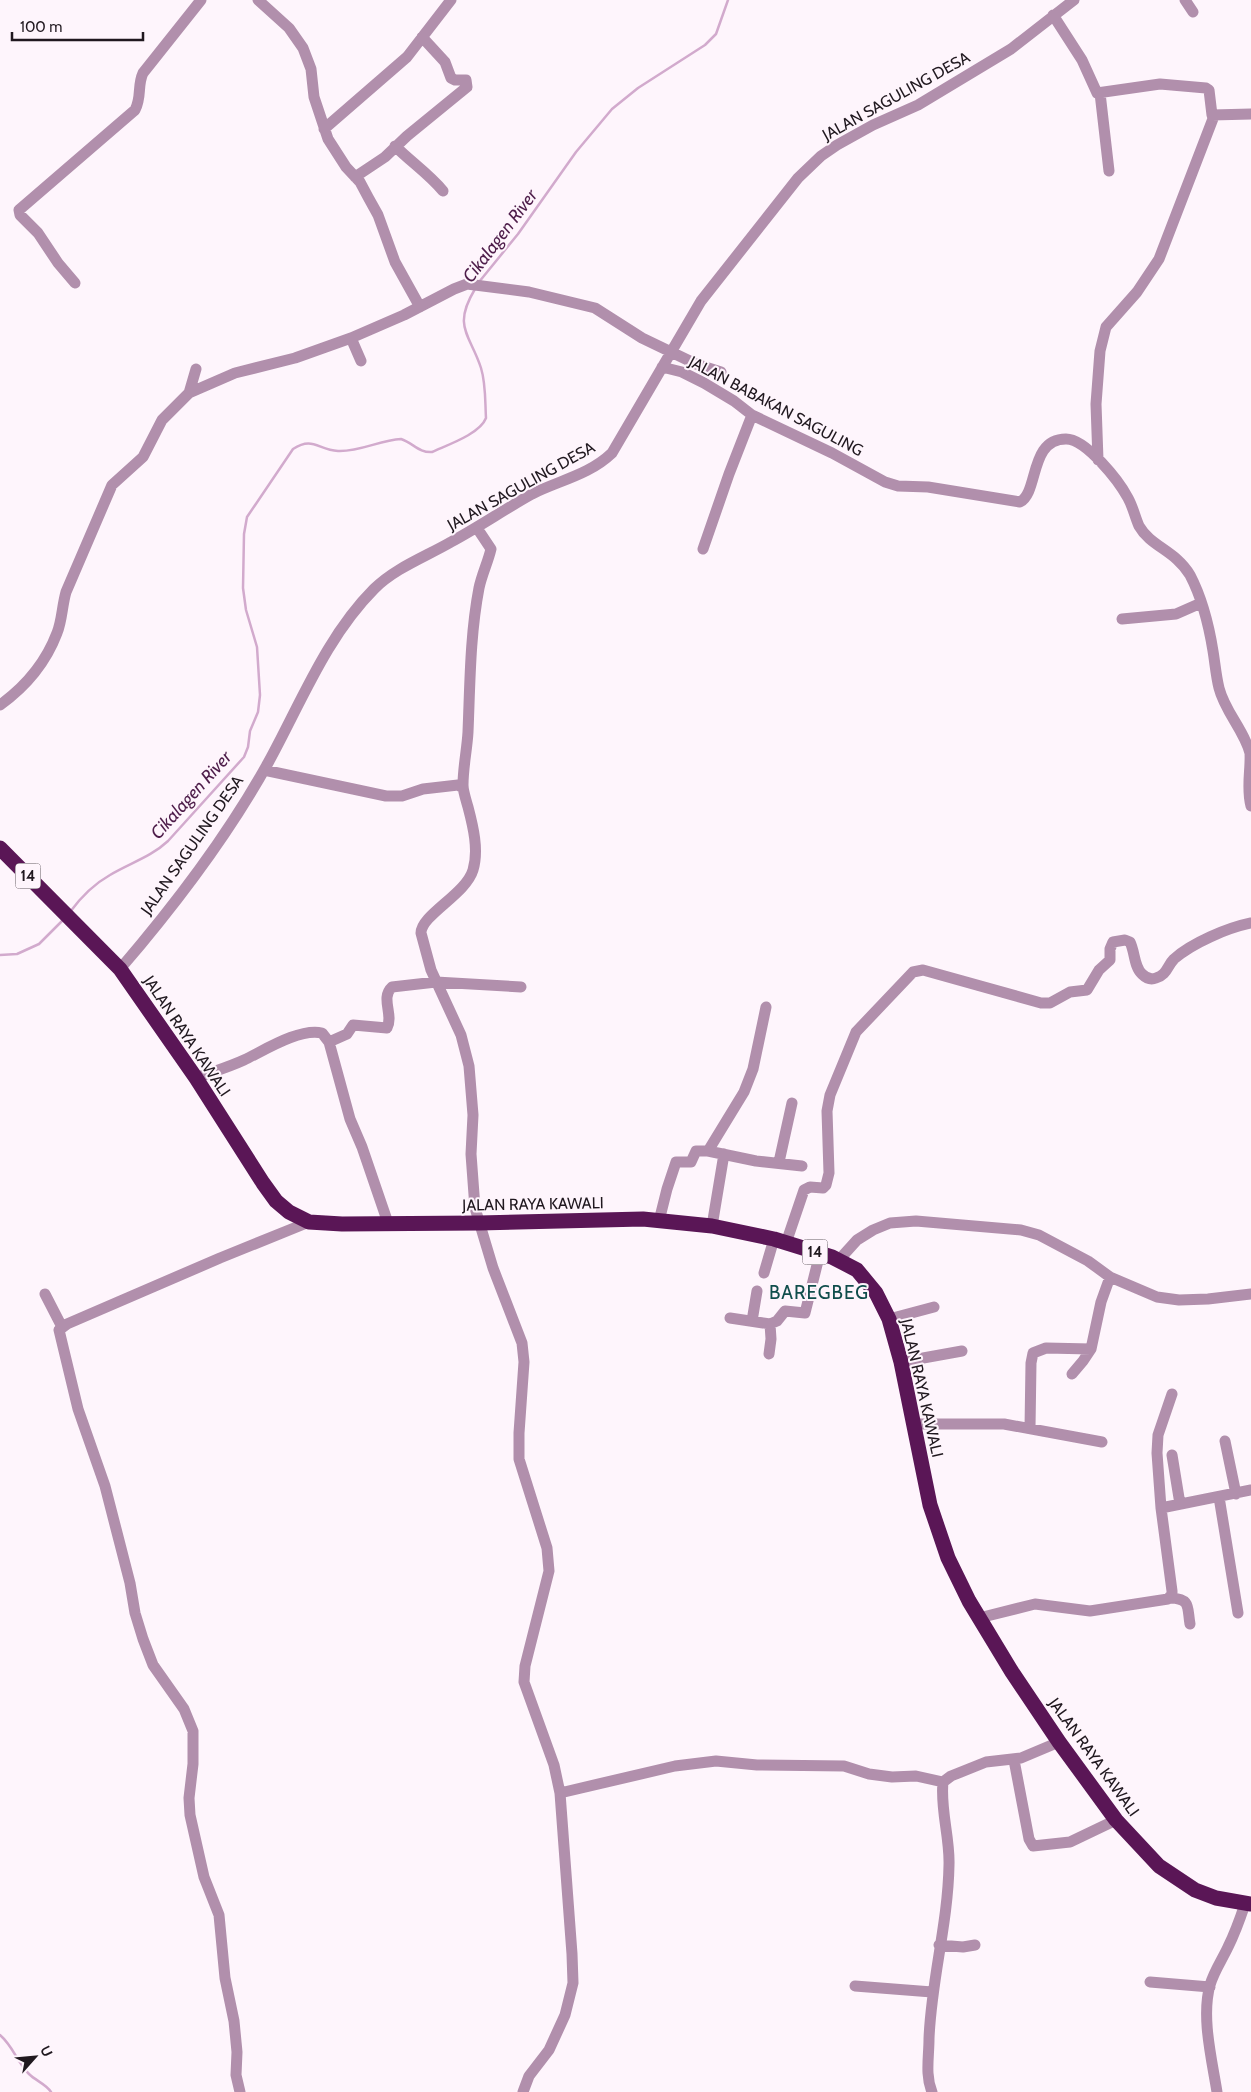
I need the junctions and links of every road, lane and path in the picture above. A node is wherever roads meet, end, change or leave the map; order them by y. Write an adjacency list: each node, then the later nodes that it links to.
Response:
1 (201, 0): 17 (street)
2 (258, 0): 12 (street)
3 (450, 0): 8 (street)
4 (1074, 0): 7 (street, JALAN SAGULING DESA)
5 (1185, 0): 6 (street)
6 (1194, 12)
7 (1053, 15): 9 (street); 20 (street, JALAN SAGULING DESA)
8 (422, 37): 12 (street); 13 (street)
9 (1100, 93): 11 (street); 14 (street)
10 (1251, 114): 11 (street)
11 (1214, 116): 27 (street)
12 (324, 129): 15 (street)
13 (395, 146): 15 (street); 16 (street)
14 (1109, 171)
15 (355, 177): 18 (street)
16 (443, 191)
17 (75, 283)
18 (420, 307): 19 (street); 20 (street)
19 (351, 338): 21 (street); 25 (street)
20 (672, 353): 22 (street, JALAN SAGULING DESA); 24 (street)
21 (361, 361)
22 (662, 367): 26 (street, JALAN BABAKAN SAGULING); 28 (street, JALAN SAGULING DESA)
23 (196, 369): 25 (street)
24 (722, 372)
25 (189, 393): 32 (street)
26 (752, 415): 27 (street, JALAN BABAKAN SAGULING); 29 (street)
27 (1098, 460): 30 (street)
28 (477, 528): 33 (street, JALAN SAGULING DESA); 34 (street)
29 (703, 549)
30 (1201, 604): 31 (street); 35 (street)
31 (1122, 620)
32 (0, 705)
33 (264, 770): 34 (street); 38 (street, JALAN SAGULING DESA)
34 (462, 788): 39 (street)
35 (1251, 806)
36 (0, 848): 38 (highway, 14)
37 (1251, 923): 54 (street)
38 (120, 969): 43 (highway, JALAN RAYA KAWALI / 14)
39 (436, 982): 40 (street); 42 (street); 52 (street)
40 (521, 987)
41 (766, 1007): 45 (street)
42 (329, 1042): 43 (street); 51 (street)
43 (196, 1078): 50 (highway, JALAN RAYA KAWALI / 14)
44 (792, 1103): 47 (street)
45 (708, 1151): 46 (street); 49 (street)
46 (724, 1154): 47 (street); 53 (street)
47 (779, 1162): 48 (street)
48 (802, 1166)
49 (659, 1221): 52 (highway, JALAN RAYA KAWALI / 14); 53 (highway, JALAN RAYA KAWALI / 14)
50 (309, 1222): 51 (highway, JALAN RAYA KAWALI / 14); 67 (street)
51 (388, 1223): 52 (highway, JALAN RAYA KAWALI / 14)
52 (479, 1223): 91 (street)
53 (712, 1226): 54 (highway, JALAN RAYA KAWALI / 14)
54 (780, 1241): 55 (highway, JALAN RAYA KAWALI / 14); 57 (street)
55 (820, 1253): 56 (highway, JALAN RAYA KAWALI / 14); 66 (street)
56 (838, 1260): 58 (street); 64 (highway, JALAN RAYA KAWALI / 14)
57 (764, 1273)
58 (1110, 1277): 61 (street); 68 (street)
59 (756, 1291): 65 (street)
60 (45, 1294): 67 (street)
61 (1251, 1294)
62 (934, 1307): 64 (street)
63 (730, 1318): 65 (street)
64 (889, 1318): 71 (highway, JALAN RAYA KAWALI / 14)
65 (752, 1321): 66 (street)
66 (770, 1324): 70 (street)
67 (62, 1327): 100 (street)
68 (1091, 1349): 72 (street); 75 (street)
69 (962, 1351): 71 (street)
70 (769, 1354)
71 (901, 1362): 74 (highway, JALAN RAYA KAWALI / 14)
72 (1072, 1374)
73 (1172, 1394): 83 (street)
74 (913, 1424): 75 (street); 86 (highway, JALAN RAYA KAWALI / 14)
75 (1030, 1428): 77 (street)
76 (1225, 1441): 80 (street)
77 (1102, 1442)
78 (1172, 1455): 82 (street)
79 (1251, 1490): 80 (street)
80 (1236, 1494): 81 (street)
81 (1219, 1497): 82 (street); 85 (street)
82 (1180, 1504): 83 (street)
83 (1161, 1508): 84 (street)
84 (1170, 1598): 86 (street); 87 (street)
85 (1238, 1613)
86 (979, 1618): 88 (highway, JALAN RAYA KAWALI / 14)
87 (1190, 1624)
88 (1059, 1742): 89 (street); 92 (highway, JALAN RAYA KAWALI / 14)
89 (1014, 1760): 90 (street); 92 (street)
90 (944, 1782): 91 (street); 94 (street)
91 (560, 1793): 101 (street)
92 (1116, 1820): 93 (highway, JALAN RAYA KAWALI / 14)
93 (1248, 1904): 98 (street)
94 (940, 1945): 95 (street); 99 (street)
95 (975, 1945)
96 (1150, 1982): 98 (street)
97 (855, 1986): 99 (street)
98 (1210, 1987): 103 (street)
99 (932, 1992): 102 (street)
100 (240, 2092)
101 (523, 2092)
102 (932, 2092)
103 (1217, 2092)

